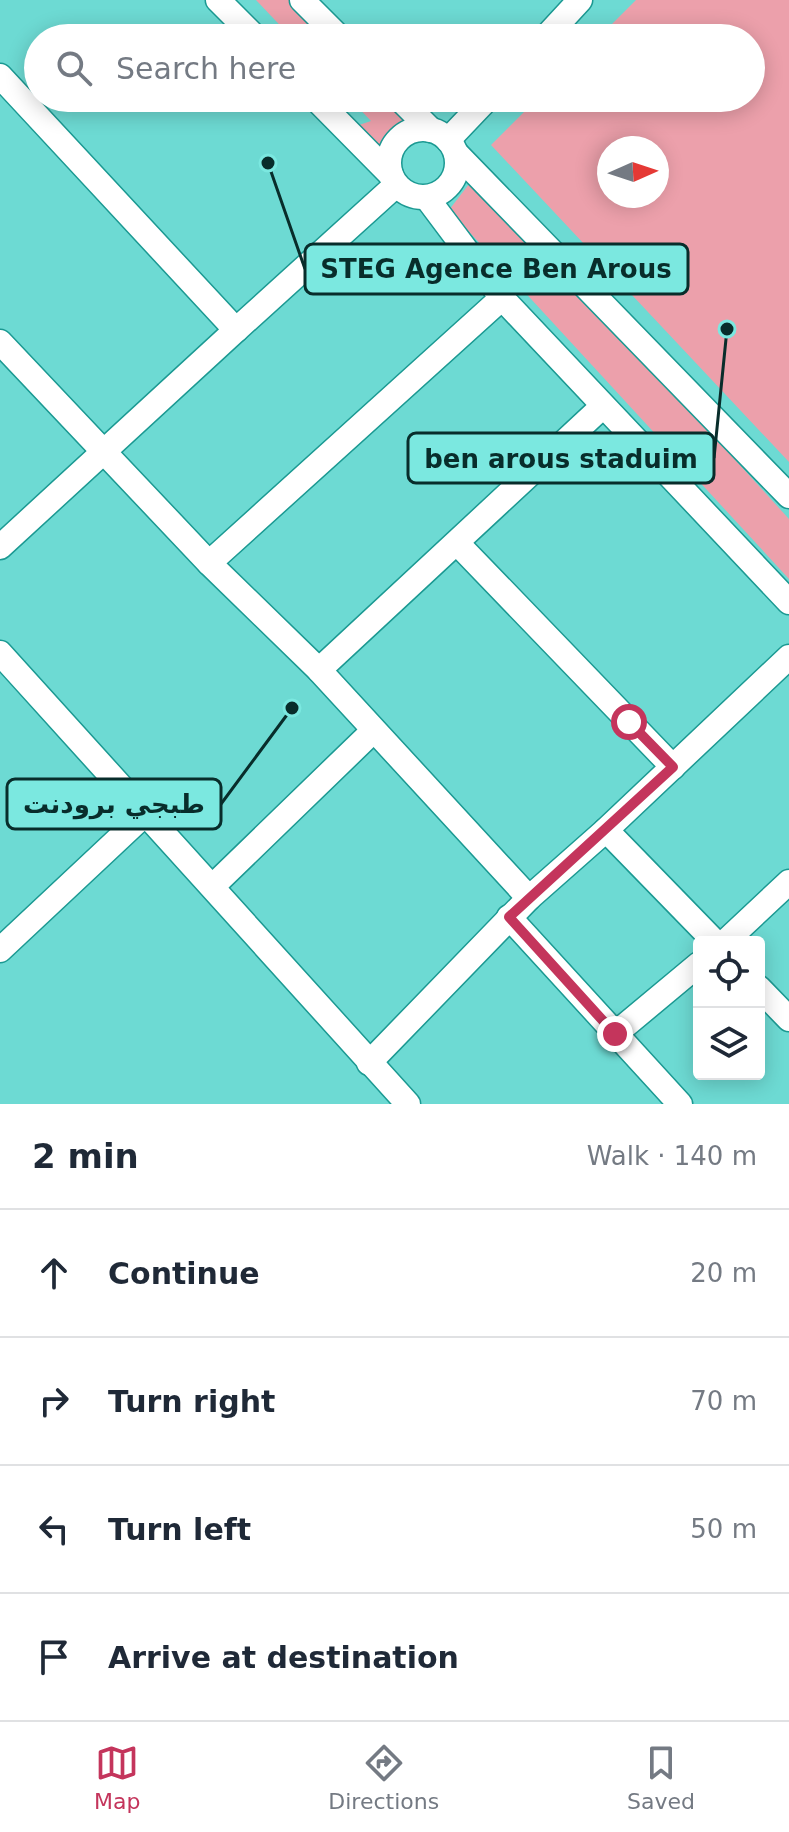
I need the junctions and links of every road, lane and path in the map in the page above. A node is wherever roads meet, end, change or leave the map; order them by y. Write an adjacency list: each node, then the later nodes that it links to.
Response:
1 (218, 0): 4 (street)
2 (302, 0): 5 (street)
3 (565, 6): 6 (street)
4 (242, 24)
5 (326, 24)
6 (554, 24)
7 (0, 76): 8 (street)
8 (24, 102)
9 (33, 112): 17 (street)
10 (328, 112): 14 (street)
11 (414, 112): 13 (street)
12 (474, 112): 13 (street)
13 (445, 141): 14 (street); 15 (street); 21 (street)
14 (393, 180): 15 (street); 17 (street)
15 (427, 198): 16 (street)
16 (502, 298): 19 (street); 24 (street)
17 (236, 330): 20 (street)
18 (0, 342): 20 (street)
19 (603, 406): 22 (street); 25 (street)
20 (104, 449): 23 (street); 24 (street)
21 (789, 496)
22 (457, 543): 28 (street); 30 (street)
23 (0, 547)
24 (209, 563): 28 (street)
25 (789, 602)
26 (789, 657): 30 (street)
27 (2, 658): 31 (street)
28 (319, 670): 29 (street)
29 (373, 731): 34 (street); 35 (street)
30 (673, 767): 32 (street)
31 (144, 815): 34 (street); 39 (street)
32 (606, 830): 35 (street); 37 (street)
33 (789, 882): 38 (street)
34 (213, 886): 44 (street)
35 (529, 898): 36 (street)
36 (509, 917): 43 (street); 44 (street)
37 (709, 936)
38 (731, 936)
39 (0, 950)
40 (693, 969): 43 (street)
41 (765, 994): 42 (street)
42 (789, 1019)
43 (615, 1034): 46 (street)
44 (369, 1063): 45 (street)
45 (408, 1104)
46 (680, 1104)

